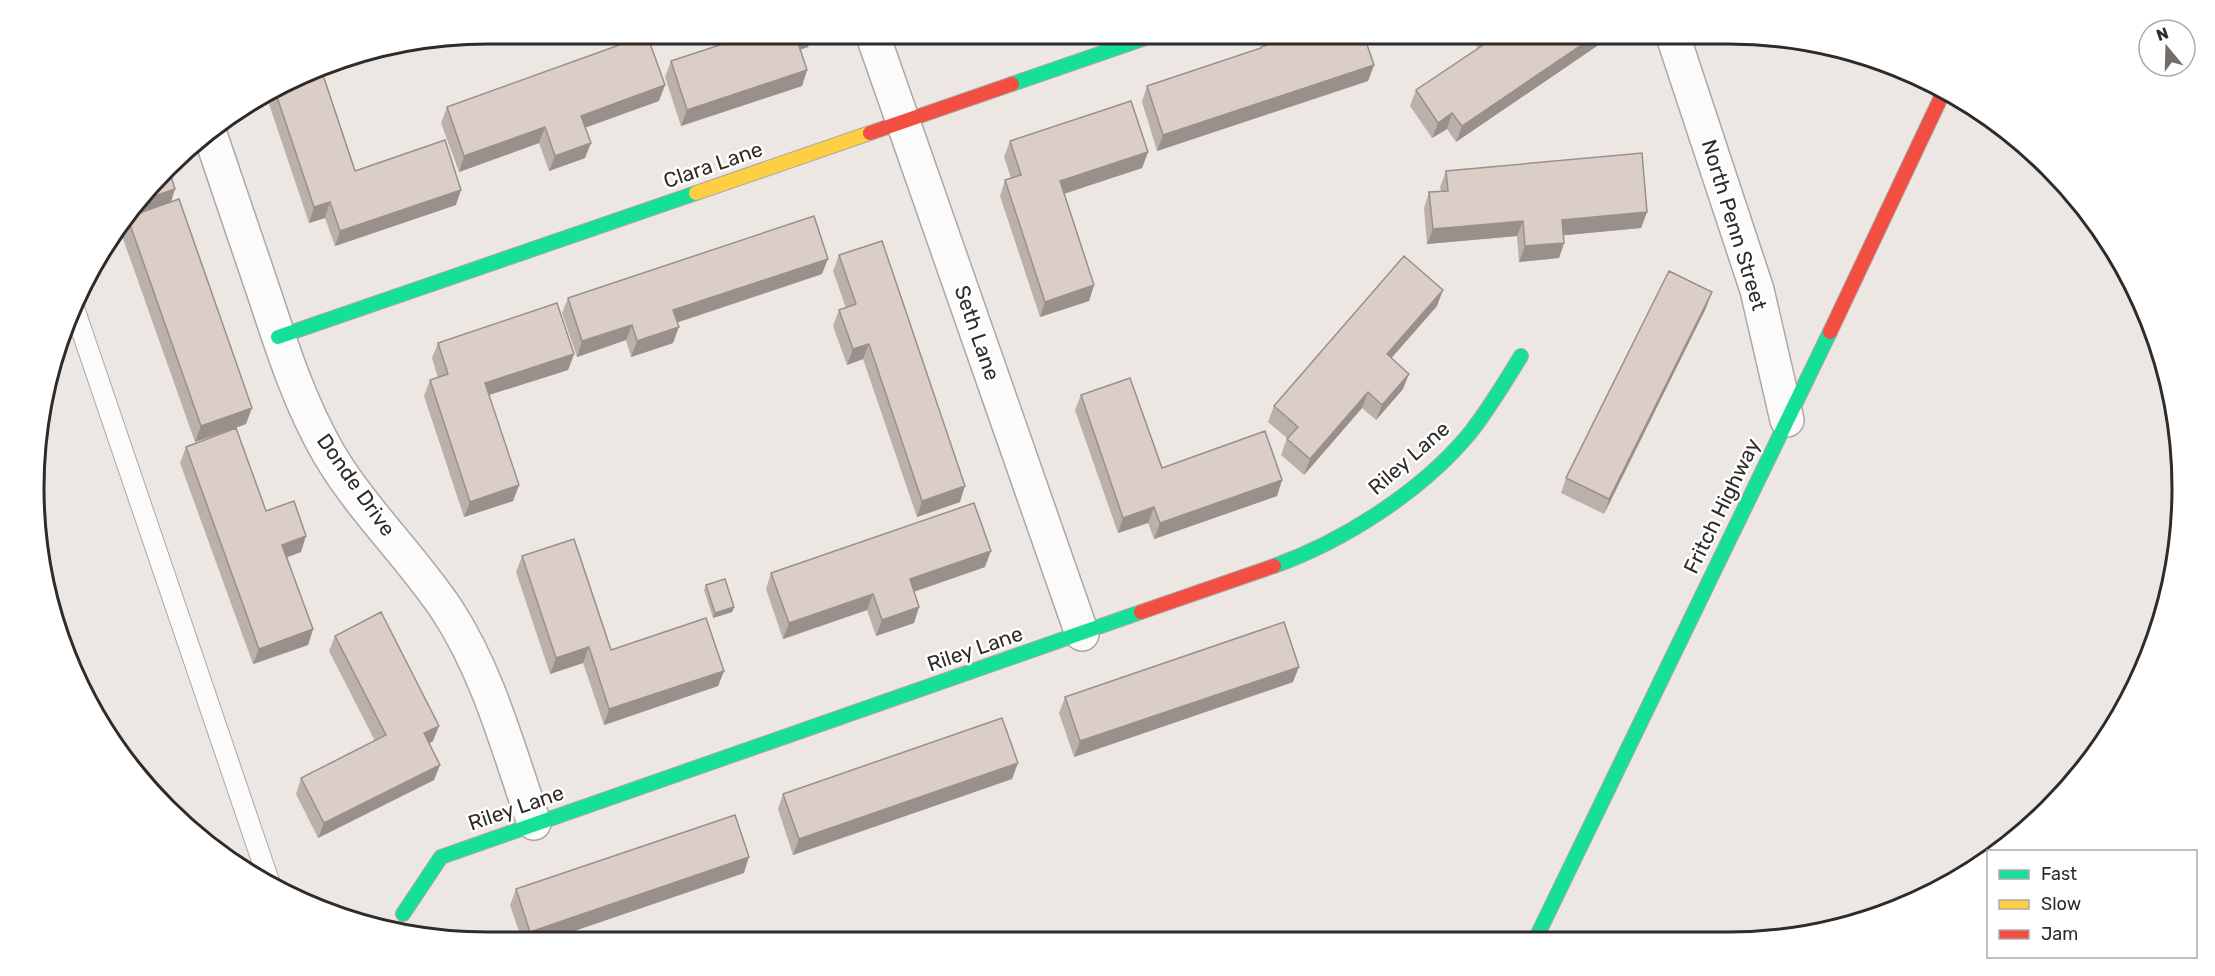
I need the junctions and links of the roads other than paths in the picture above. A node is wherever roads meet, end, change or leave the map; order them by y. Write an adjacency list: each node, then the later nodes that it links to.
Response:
1 (876, 44): 5 (street, Seth Lane)
2 (1128, 44): 5 (street, Clara Lane)
3 (1676, 44): 10 (street, North Penn Street)
4 (1940, 98): 10 (street, Fritch Highway)
5 (903, 122): 8 (street, Clara Lane); 11 (street, Seth Lane)
6 (212, 139): 8 (street, Donde Drive)
7 (77, 318): 13 (lane)
8 (279, 337): 12 (street, Donde Drive)
9 (1521, 356): 11 (street, Riley Lane)
10 (1787, 420): 15 (street, Fritch Highway)
11 (1082, 634): 12 (street, Riley Lane)
12 (534, 824): 14 (street, Riley Lane)
13 (266, 873)
14 (403, 914)
15 (1538, 932)

